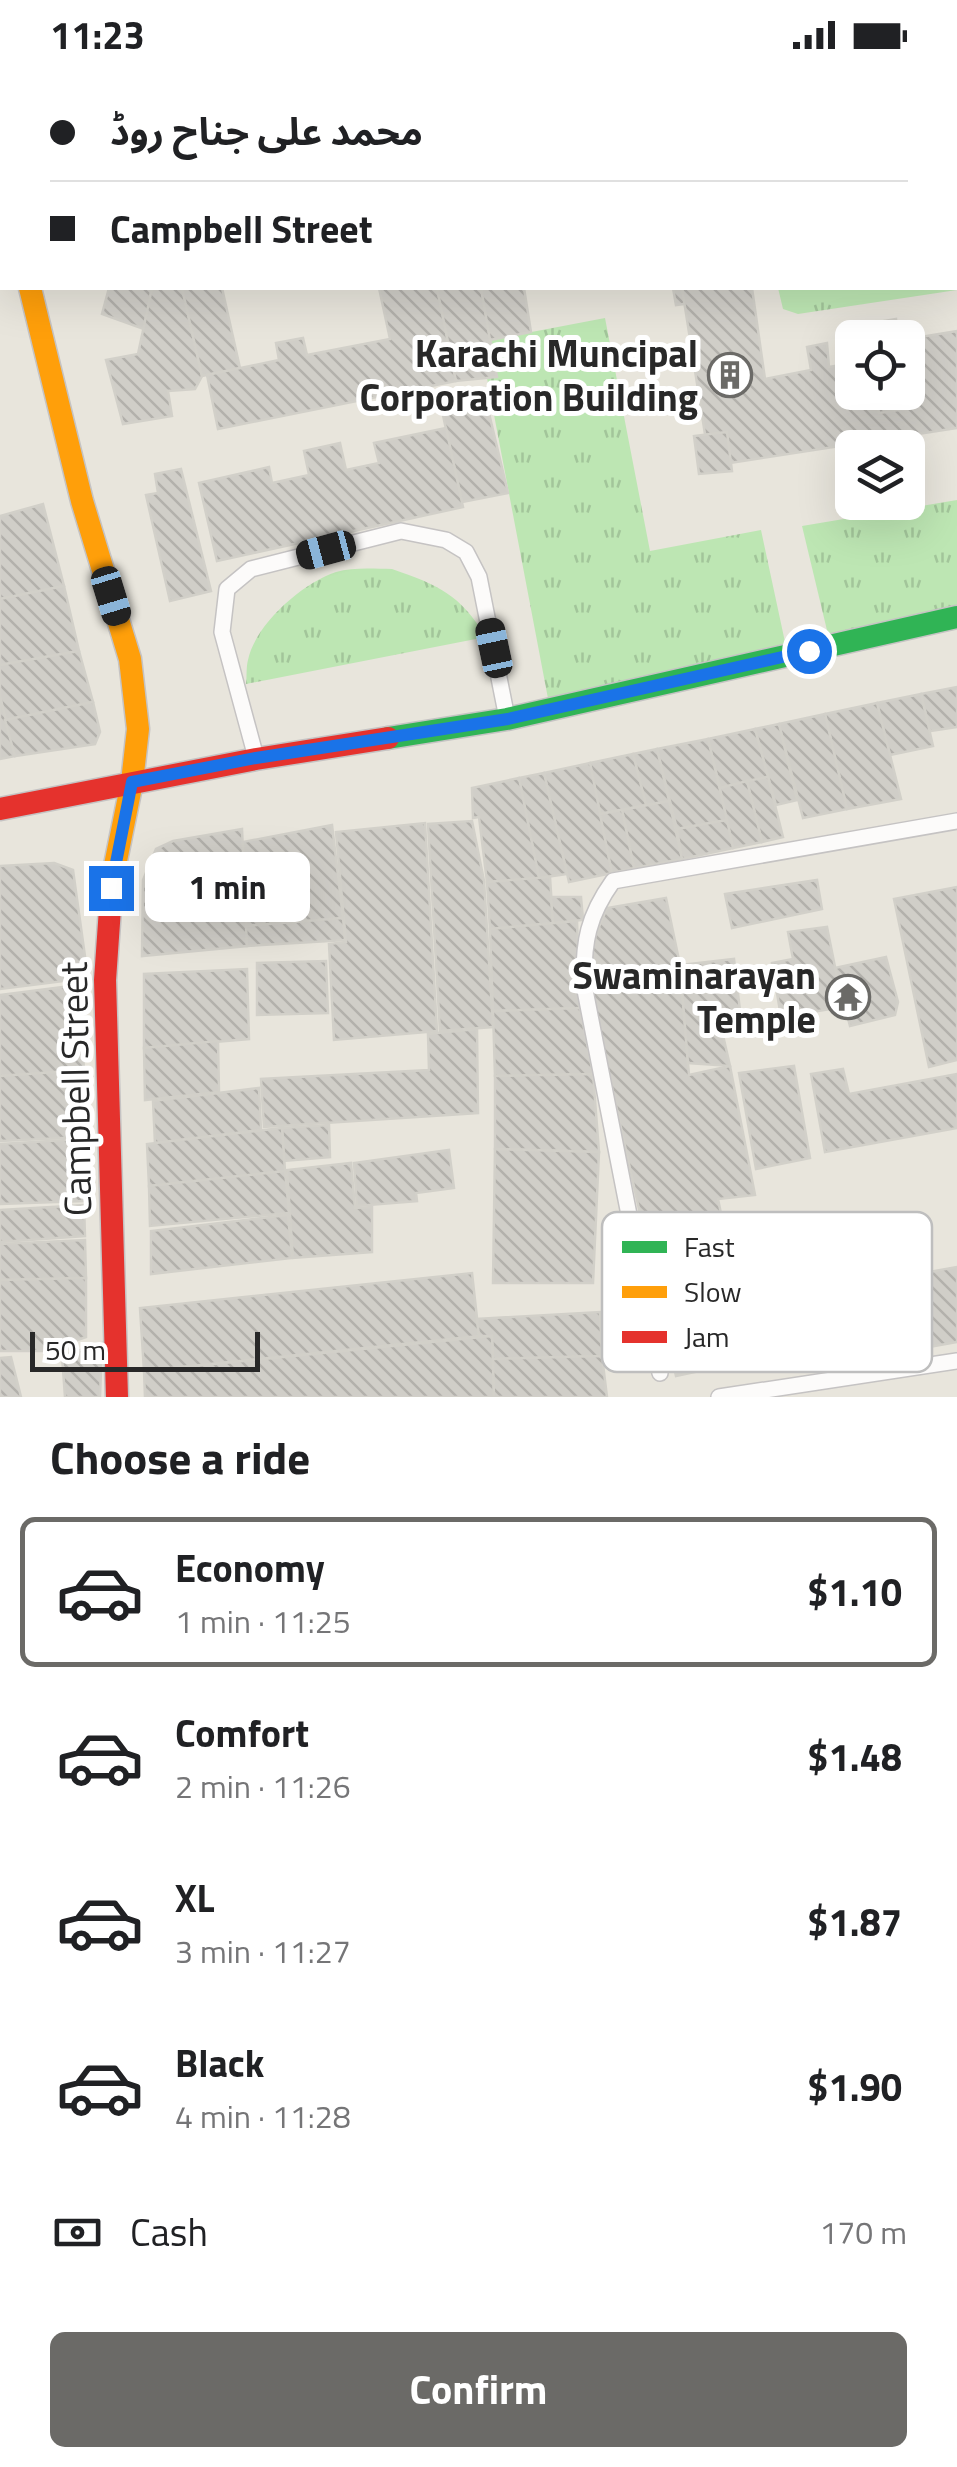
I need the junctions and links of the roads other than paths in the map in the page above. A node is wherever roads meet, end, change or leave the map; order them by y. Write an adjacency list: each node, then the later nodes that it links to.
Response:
1 (30, 290): 5 (main road, Campbell Street)
2 (957, 618): 3 (main road)
3 (508, 719): 4 (main road); 4 (lane)
4 (256, 758): 5 (main road)
5 (132, 782): 6 (main road); 12 (main road, Campbell Street)
6 (0, 808)
7 (957, 822): 8 (lane)
8 (628, 1212)
9 (957, 1360): 10 (lane)
10 (932, 1364)
11 (880, 1372): 13 (lane)
12 (118, 1397)
13 (719, 1397)

